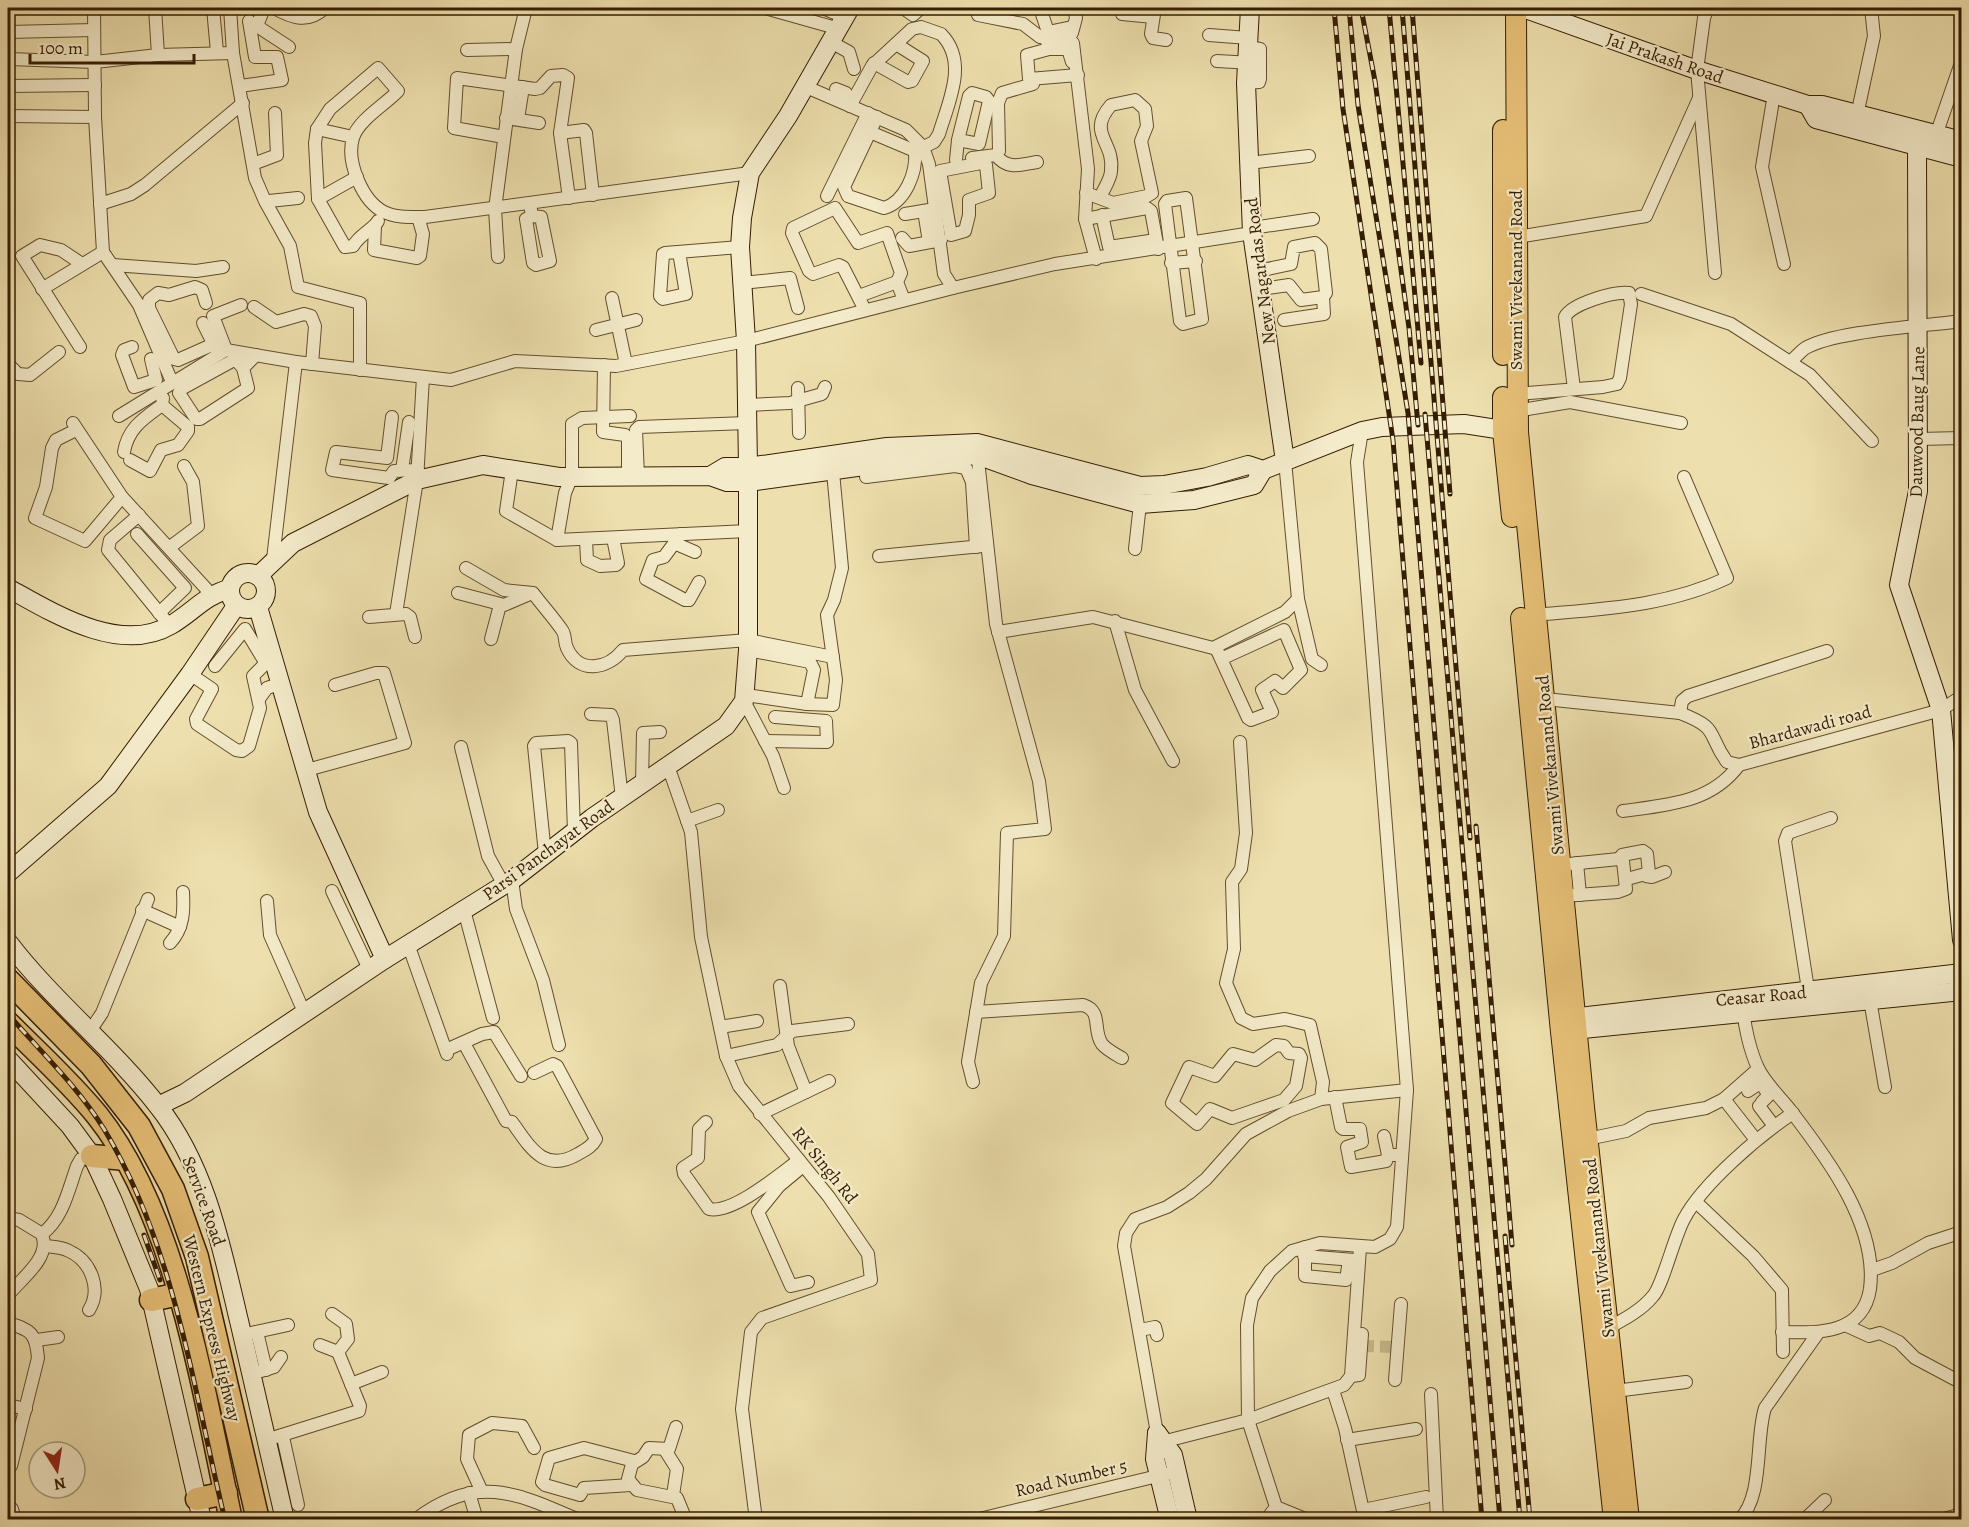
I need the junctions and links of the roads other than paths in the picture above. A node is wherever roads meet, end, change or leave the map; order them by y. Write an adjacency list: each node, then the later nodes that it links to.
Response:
1 (94, 8): 27 (street)
2 (156, 8): 42 (street)
3 (213, 8): 30 (street)
4 (230, 8): 29 (street)
5 (264, 8): 36 (street)
6 (274, 8): 7 (street)
7 (325, 8)
8 (525, 8): 37 (street)
9 (765, 8): 25 (street)
10 (824, 8): 25 (street)
11 (903, 8): 12 (street)
12 (921, 8)
13 (1040, 8): 32 (street)
14 (1074, 8): 26 (street)
15 (1250, 8): 41 (street, New Nagardas Road)
16 (1502, 8): 183 (main road, Swami Vivekanand Road)
17 (1516, 8): 109 (main road, Swami Vivekanand Road)
18 (1523, 8): 49 (street, Jai Prakash Road)
19 (1708, 8): 49 (street)
20 (1871, 8): 67 (street)
21 (1154, 12): 22 (street); 33 (street)
22 (1122, 14)
23 (978, 15): 32 (street)
24 (249, 21): 54 (street)
25 (840, 23): 48 (street); 56 (street)
26 (1072, 27): 32 (street); 34 (street)
27 (94, 30): 28 (street); 46 (street)
28 (8, 32)
29 (230, 32): 30 (street); 40 (street)
30 (213, 34): 39 (street)
31 (1209, 35): 41 (street)
32 (1050, 39): 34 (street); 50 (street); 50 (street)
33 (1166, 40)
34 (1073, 43): 50 (street)
35 (896, 44): 47 (street); 47 (street); 78 (street)
36 (289, 47)
37 (516, 49): 38 (street); 55 (street)
38 (467, 50)
39 (217, 52): 40 (street); 42 (street)
40 (233, 53): 54 (street)
41 (1251, 55): 45 (street); 85 (street, New Nagardas Road)
42 (158, 56): 46 (street)
43 (8, 59): 46 (street)
44 (1962, 60): 77 (street)
45 (1217, 61)
46 (95, 62): 52 (street)
47 (874, 63): 58 (street)
48 (854, 69)
49 (1697, 70): 57 (street, Jai Prakash Road); 59 (street)
50 (1076, 75): 69 (street)
51 (1033, 84): 79 (street)
52 (95, 85): 53 (street); 64 (street)
53 (8, 86)
54 (240, 86): 60 (street)
55 (517, 86): 65 (street); 72 (street); 74 (street)
56 (804, 86): 58 (street); 87 (street)
57 (1774, 94): 67 (street, Jai Prakash Road); 122 (street)
58 (844, 96): 62 (street)
59 (1700, 97): 109 (street); 125 (street)
60 (243, 103): 84 (street); 98 (street)
61 (275, 113): 84 (street)
62 (872, 115): 71 (street); 78 (street); 92 (street)
63 (8, 116): 64 (street)
64 (95, 117): 98 (street)
65 (512, 118): 66 (street); 74 (street)
66 (539, 123)
67 (1856, 123): 77 (street, Jai Prakash Road)
68 (1099, 126): 69 (street); 95 (street); 95 (street)
69 (1084, 128): 90 (street)
70 (317, 129): 73 (street); 73 (street); 96 (street)
71 (870, 132): 78 (street); 78 (street)
72 (560, 133): 91 (street); 94 (street)
73 (353, 137): 88 (street)
74 (504, 137): 100 (street)
75 (958, 140): 82 (street)
76 (1962, 141): 77 (street, Jai Prakash Road)
77 (1928, 144): 81 (street, Jai Prakash Road); 146 (street, Dauwood Baug Lane)
78 (919, 149): 86 (street)
79 (996, 155): 82 (street); 83 (street)
80 (1309, 156): 85 (street)
81 (1962, 158)
82 (956, 160): 86 (street)
83 (1037, 162)
84 (257, 163): 97 (street)
85 (1249, 163): 108 (street, New Nagardas Road)
86 (929, 164): 89 (street)
87 (750, 173): 91 (street); 114 (street)
88 (357, 177): 96 (street); 101 (street)
89 (936, 179): 99 (street); 99 (street)
90 (1086, 193): 95 (street); 105 (street)
91 (593, 195): 94 (street)
92 (827, 196)
93 (298, 198): 97 (street)
94 (569, 198): 100 (street)
95 (1100, 198)
96 (318, 199): 107 (street)
97 (267, 201): 163 (street)
98 (100, 204): 115 (street)
99 (935, 207): 102 (street); 112 (street)
100 (495, 209): 104 (street); 117 (street)
101 (382, 212): 104 (street); 107 (street)
102 (905, 214)
103 (1102, 215): 105 (street); 113 (street); 113 (street)
104 (418, 217): 107 (street)
105 (1085, 219): 118 (street)
106 (1313, 219): 108 (street)
107 (375, 226)
108 (1252, 231): 111 (street); 126 (street, New Nagardas Road)
109 (1517, 237): 172 (main road, Swami Vivekanand Road)
110 (902, 238): 112 (street)
111 (1187, 240): 113 (street); 113 (street); 119 (street)
112 (935, 241): 129 (street)
113 (1163, 244): 118 (street); 120 (street)
114 (740, 248): 116 (street); 128 (street)
115 (103, 252): 121 (street); 123 (street)
116 (679, 252)
117 (498, 257)
118 (1096, 259): 129 (street)
119 (1196, 261): 120 (street); 120 (street)
120 (1171, 263)
121 (82, 264): 130 (street); 130 (street)
122 (1784, 264)
123 (113, 265): 124 (street); 155 (street)
124 (223, 267)
125 (1714, 273)
126 (1260, 280): 133 (street); 133 (street); 189 (street, New Nagardas Road)
127 (897, 282): 132 (street); 132 (street); 135 (street)
128 (742, 284): 139 (street); 148 (street)
129 (952, 288): 135 (street)
130 (42, 289): 149 (street)
131 (1641, 294): 158 (street)
132 (859, 296): 140 (street)
133 (1323, 297): 142 (street)
134 (612, 298): 145 (street)
135 (904, 300): 140 (street)
136 (206, 303): 152 (street)
137 (241, 305): 152 (street)
138 (254, 307): 160 (street)
139 (798, 308)
140 (865, 310): 148 (street)
141 (636, 320): 145 (street)
142 (1284, 320)
143 (1962, 321): 146 (street)
144 (203, 323): 152 (street)
145 (618, 325): 147 (street); 156 (street)
146 (1918, 327): 158 (street); 186 (street, Dauwood Baug Lane)
147 (596, 330)
148 (746, 341): 156 (street); 174 (street)
149 (80, 347)
150 (132, 347): 166 (street)
151 (242, 349): 154 (street)
152 (220, 350): 154 (street); 165 (street)
153 (59, 352): 159 (street)
154 (259, 355): 157 (street); 162 (street)
155 (155, 359): 165 (street); 166 (street)
156 (627, 360): 161 (street)
157 (296, 362): 160 (street); 216 (street)
158 (1790, 362): 187 (street)
159 (8, 364)
160 (312, 364): 163 (street)
161 (604, 365): 164 (street); 177 (street)
162 (243, 368): 162 (street)
163 (360, 370): 164 (street)
164 (423, 377): 195 (street)
165 (168, 385): 170 (street); 173 (street)
166 (141, 387): 170 (street)
167 (825, 387): 171 (street)
168 (798, 388): 171 (street)
169 (1574, 389): 169 (street); 172 (street)
170 (147, 398): 181 (street)
171 (799, 401): 174 (street); 184 (street)
172 (1516, 402): 180 (street); 183 (main road, Swami Vivekanand Road)
173 (162, 405): 181 (street); 181 (street)
174 (747, 405): 179 (street)
175 (630, 416): 177 (street)
176 (392, 417): 195 (street)
177 (603, 417): 198 (street); 199 (street)
178 (409, 422): 195 (street)
179 (747, 423): 197 (street); 199 (street)
180 (1682, 423)
181 (133, 428)
182 (1362, 431): 183 (street); 189 (street); 321 (street)
183 (1510, 432): 229 (main road, Swami Vivekanand Road); 306 (main road, Swami Vivekanand Road)
184 (799, 433)
185 (1962, 438): 186 (street)
186 (1918, 439): 253 (street, Dauwood Baug Lane)
187 (1872, 441)
188 (977, 449): 190 (street); 196 (street); 197 (street); 203 (street); 211 (street)
189 (1285, 461): 196 (street); 225 (street)
190 (929, 464): 192 (street); 211 (street)
191 (184, 466): 212 (street)
192 (887, 469): 194 (street); 200 (street)
193 (512, 470): 195 (street); 198 (street); 209 (street)
194 (833, 472): 197 (street); 241 (street)
195 (413, 473): 216 (street); 228 (street)
196 (1255, 473): 203 (street)
197 (748, 474): 199 (street); 205 (street)
198 (572, 476): 199 (street); 209 (street)
199 (633, 476)
200 (866, 477)
201 (1684, 477): 229 (street)
202 (122, 497): 202 (street); 204 (street)
203 (1140, 504): 213 (street)
204 (139, 514): 212 (street); 231 (street)
205 (748, 531): 208 (street); 238 (street)
206 (137, 534): 231 (street)
207 (613, 538): 208 (street); 210 (street); 210 (street)
208 (678, 539): 214 (street); 219 (street)
209 (557, 540): 210 (street)
210 (586, 540)
211 (982, 546): 215 (street); 234 (street)
212 (170, 547): 223 (street)
213 (1135, 549)
214 (695, 552)
215 (879, 556)
216 (273, 559): 218 (street)
217 (466, 568): 222 (street)
218 (258, 576): 224 (street); 227 (street)
219 (699, 582)
220 (8, 588): 231 (street)
221 (458, 593): 226 (street)
222 (533, 593): 226 (street); 238 (street)
223 (212, 594): 224 (street); 231 (street)
224 (233, 597): 227 (street); 243 (street)
225 (1298, 599): 233 (street); 244 (street)
226 (500, 605): 236 (street)
227 (258, 607): 242 (street)
228 (396, 615): 230 (street); 235 (street)
229 (1534, 615): 251 (main road, Swami Vivekanand Road)
230 (369, 617)
231 (164, 620)
232 (1115, 621): 234 (street); 240 (street); 261 (street)
233 (1254, 628): 237 (street); 240 (street)
234 (998, 632): 301 (street)
235 (415, 637)
236 (491, 639)
237 (1260, 640): 240 (street); 240 (street)
238 (748, 645): 241 (street); 249 (street); 252 (street)
239 (1827, 651): 254 (street)
240 (1218, 653)
241 (833, 657): 252 (street)
242 (270, 658): 243 (street); 246 (street); 250 (street)
243 (211, 662): 245 (street)
244 (1321, 665)
245 (190, 674): 250 (street); 277 (street)
246 (282, 682): 250 (street); 264 (street)
247 (335, 685): 264 (street)
248 (1962, 696): 253 (street, Bhardawadi road)
249 (745, 698): 252 (street); 258 (street); 263 (street, Parsi Panchayat Road)
250 (259, 699)
251 (1545, 699): 254 (street, Bhardawadi road); 275 (main road, Swami Vivekanand Road)
252 (807, 704)
253 (1941, 710): 262 (street, Bhardawadi road); 287 (street, Dauwood Baug Lane)
254 (1680, 713): 262 (street, Bhardawadi road)
255 (591, 714): 267 (street)
256 (775, 717): 258 (street)
257 (660, 732): 265 (street)
258 (765, 741): 266 (street)
259 (1240, 742): 325 (street)
260 (462, 747): 280 (street)
261 (1173, 761)
262 (1738, 765): 269 (street)
263 (668, 766): 265 (street, Parsi Panchayat Road); 271 (street, RK Singh Rd)
264 (306, 770): 291 (street)
265 (642, 784): 267 (street, Parsi Panchayat Road)
266 (784, 788)
267 (622, 798): 272 (street, Parsi Panchayat Road)
268 (718, 810): 271 (street)
269 (1623, 811)
270 (1831, 818): 298 (street)
271 (687, 821): 307 (street, RK Singh Rd)
272 (574, 832): 273 (street, Parsi Panchayat Road); 273 (street)
273 (545, 854): 280 (street, Parsi Panchayat Road)
274 (1619, 859): 275 (street); 278 (street); 279 (street)
275 (1568, 864): 283 (main road, Swami Vivekanand Road)
276 (1665, 872): 278 (street)
277 (8, 873)
278 (1646, 876): 279 (street)
279 (1627, 879): 283 (street)
280 (508, 882): 285 (street, Parsi Panchayat Road); 311 (street)
281 (332, 891): 292 (street)
282 (183, 892): 286 (street)
283 (1571, 896): 306 (main road, Swami Vivekanand Road)
284 (267, 902): 300 (street)
285 (464, 910): 290 (street, Parsi Panchayat Road); 302 (street)
286 (180, 927): 289 (street); 308 (street)
287 (1962, 940)
288 (8, 942): 308 (street, Service Road)
289 (170, 943)
290 (408, 944): 291 (street, Parsi Panchayat Road); 310 (street)
291 (385, 959): 292 (street, Parsi Panchayat Road)
292 (369, 969): 300 (street, Parsi Panchayat Road)
293 (1962, 973): 297 (street, Ceasar Road)
294 (8, 980): 415 (highway, Western Express Highway)
295 (780, 986): 309 (street)
296 (1962, 991): 297 (street, Ceasar Road)
297 (1869, 992): 298 (street, Ceasar Road); 320 (street)
298 (1809, 999): 299 (street, Ceasar Road)
299 (1743, 1005): 306 (street, Ceasar Road); 316 (street)
300 (304, 1012): 328 (street, Parsi Panchayat Road)
301 (976, 1012): 313 (street); 319 (street)
302 (493, 1018)
303 (757, 1022): 307 (street)
304 (8, 1023): 341 (highway, Western Express Highway)
305 (848, 1024): 309 (street)
306 (1568, 1025): 337 (main road, Swami Vivekanand Road)
307 (720, 1028): 312 (street, RK Singh Rd)
308 (90, 1031): 328 (street, Service Road)
309 (786, 1035): 312 (street); 323 (street)
310 (464, 1043): 315 (street); 317 (street)
311 (560, 1045)
312 (726, 1056): 330 (street, RK Singh Rd)
313 (1122, 1058)
314 (8, 1059): 340 (street)
315 (534, 1073)
316 (1757, 1075): 322 (street); 326 (street); 329 (street); 333 (street)
317 (521, 1076)
318 (829, 1081): 323 (street)
319 (973, 1082)
320 (1885, 1087)
321 (1407, 1090): 324 (street); 339 (street)
322 (1748, 1091)
323 (806, 1092): 330 (street)
324 (1335, 1098): 325 (street); 338 (street)
325 (1321, 1099): 327 (street)
326 (1724, 1099): 336 (street); 337 (street)
327 (1286, 1105): 331 (street); 331 (street); 334 (street)
328 (158, 1106): 367 (street, Service Road)
329 (1793, 1113): 333 (street); 350 (street)
330 (760, 1114): 342 (street, RK Singh Rd)
331 (1232, 1118): 334 (street)
332 (706, 1122): 342 (street)
333 (1772, 1123): 336 (street)
334 (1246, 1134): 364 (street)
335 (1384, 1136): 338 (street)
336 (1753, 1137): 343 (street)
337 (1586, 1139): 363 (main road, Swami Vivekanand Road); 428 (main road, Swami Vivekanand Road)
338 (1388, 1155): 339 (street)
339 (1402, 1155): 347 (street)
340 (92, 1156): 341 (highway); 346 (street); 354 (street)
341 (126, 1159): 352 (highway, Western Express Highway)
342 (801, 1163): 351 (street); 421 (street, RK Singh Rd)
343 (1696, 1202): 363 (street); 365 (street)
344 (8, 1218): 346 (street)
345 (1962, 1232): 350 (street)
346 (44, 1240): 353 (street); 357 (street)
347 (1359, 1248): 348 (street); 349 (street)
348 (1304, 1252): 349 (street); 349 (street); 386 (street)
349 (1354, 1260): 371 (street)
350 (1872, 1270): 361 (street)
351 (808, 1282)
352 (178, 1294): 354 (highway); 400 (highway, Western Express Highway)
353 (8, 1295)
354 (151, 1300): 407 (street)
355 (1363, 1303): 371 (street)
356 (1401, 1304): 377 (street)
357 (88, 1310)
358 (332, 1314): 372 (street)
359 (8, 1323): 369 (street)
360 (288, 1325): 367 (street)
361 (1845, 1326): 366 (street); 379 (street)
362 (1155, 1327): 364 (street)
363 (1608, 1328): 382 (main road, Swami Vivekanand Road)
364 (1140, 1330): 390 (street)
365 (1782, 1332): 366 (street); 373 (street)
366 (1818, 1333): 412 (street)
367 (249, 1334): 375 (street, Service Road)
368 (58, 1337): 369 (street)
369 (37, 1340): 385 (street)
370 (320, 1345): 372 (street)
371 (1359, 1346): 381 (street)
372 (338, 1352): 380 (street)
373 (1783, 1352)
374 (281, 1357): 375 (street)
375 (259, 1371): 389 (street, Service Road)
376 (382, 1372): 380 (street)
377 (1395, 1380)
378 (1686, 1382): 382 (street)
379 (1962, 1383)
380 (351, 1384): 389 (street)
381 (1333, 1390): 386 (street); 391 (street)
382 (1615, 1390): 429 (main road, Swami Vivekanand Road)
383 (1431, 1394): 427 (street)
384 (8, 1405): 385 (street)
385 (26, 1408): 395 (street)
386 (1248, 1420): 390 (street); 406 (street)
387 (676, 1427): 393 (street)
388 (1416, 1429): 391 (street)
389 (274, 1439): 405 (street); 416 (street, Service Road)
390 (1159, 1439): 396 (street)
391 (1347, 1440): 410 (street)
392 (534, 1448): 399 (street)
393 (665, 1450): 394 (street); 401 (street)
394 (634, 1461): 397 (street); 398 (street)
395 (11, 1466)
396 (1168, 1473): 411 (street, Road Number 5); 423 (street); 424 (street)
397 (631, 1485): 398 (street); 401 (street)
398 (553, 1488): 408 (street)
399 (475, 1492): 408 (street); 417 (street); 418 (street)
400 (226, 1493): 407 (highway); 414 (highway, Western Express Highway)
401 (673, 1495): 420 (street)
402 (1426, 1497): 410 (street)
403 (1825, 1500): 430 (street)
404 (8, 1505): 413 (street)
405 (298, 1505)
406 (1276, 1507): 425 (street); 426 (street)
407 (199, 1509)
408 (554, 1512): 419 (street)
409 (1962, 1514): 431 (street)
410 (1364, 1515)
411 (1000, 1516): 422 (street, Road Number 5)
412 (1743, 1519)
413 (15, 1520)
414 (231, 1520)
415 (258, 1520)
416 (285, 1520)
417 (415, 1520)
418 (477, 1520)
419 (579, 1520)
420 (686, 1520)
421 (756, 1520)
422 (975, 1520)
423 (1170, 1520)
424 (1188, 1520)
425 (1266, 1520)
426 (1308, 1520)
427 (1437, 1520)
428 (1614, 1520)
429 (1629, 1520)
430 (1804, 1520)
431 (1940, 1520)

